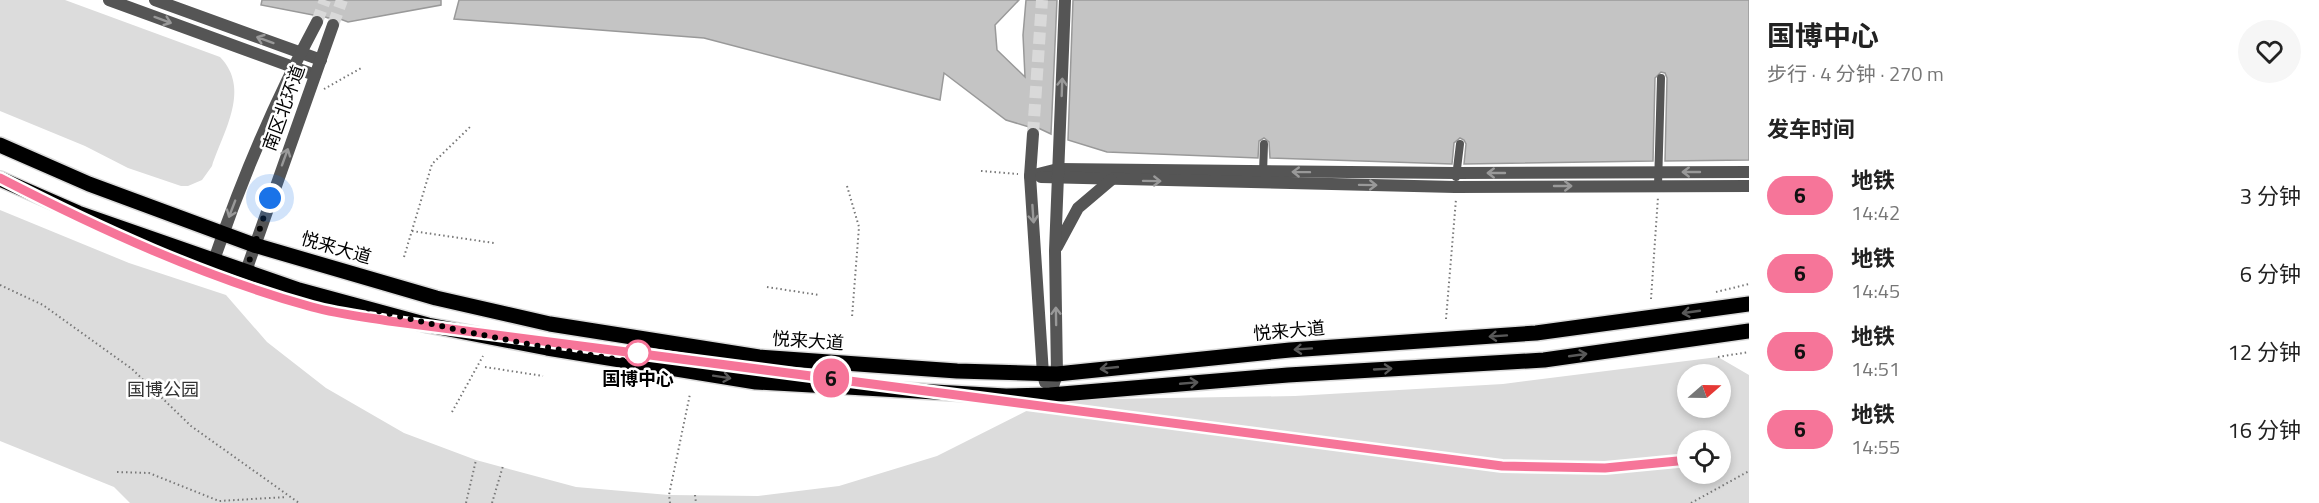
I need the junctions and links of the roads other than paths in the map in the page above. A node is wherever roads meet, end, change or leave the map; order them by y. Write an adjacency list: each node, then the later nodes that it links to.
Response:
1 (109, 0): 8 (street, one-way to 8)
2 (155, 0): 6 (street, one-way to 2)
3 (1065, 0): 18 (street, one-way to 3)
4 (317, 22): 6 (street, 南区北环道)
5 (333, 25): 7 (street, 南区北环道)
6 (301, 53): 7 (street); 8 (street, 南区北环道)
7 (321, 60): 9 (street, 南区北环道)
8 (293, 67): 9 (street); 26 (street, 南区北环道, one-way to 26)
9 (315, 75): 27 (street, 南区北环道, one-way to 9)
10 (1661, 78): 15 (lane)
11 (1033, 134): 19 (street)
12 (1264, 144): 20 (lane)
13 (1460, 144): 17 (lane)
14 (0, 145): 26 (main road, 悦来大道)
15 (1659, 172): 16 (street, one-way to 15); 17 (street, one-way to 17); 23 (lane)
16 (1749, 172)
17 (1456, 173): 20 (street, one-way to 20); 25 (lane)
18 (1058, 174): 19 (street); 20 (street); 22 (street); 28 (street)
19 (1024, 175): 33 (street, one-way to 33)
20 (1263, 177): 22 (street, one-way to 20); 25 (street, one-way to 25)
21 (0, 179): 29 (main road)
22 (1112, 180): 28 (street)
23 (1658, 186): 24 (street); 25 (street, one-way to 23)
24 (1749, 186)
25 (1455, 187)
26 (224, 232): 27 (main road, 悦来大道); 29 (street, 南区北环道)
27 (254, 244): 30 (street, 南区北环道); 33 (main road, 悦来大道)
28 (1054, 251): 33 (street, one-way to 28)
29 (214, 260): 30 (main road)
30 (246, 271): 34 (main road, one-way to 34)
31 (1749, 304): 33 (main road, 悦来大道, one-way to 33)
32 (1749, 331): 34 (main road, one-way to 32)
33 (1050, 374): 34 (street)
34 (1050, 395)

